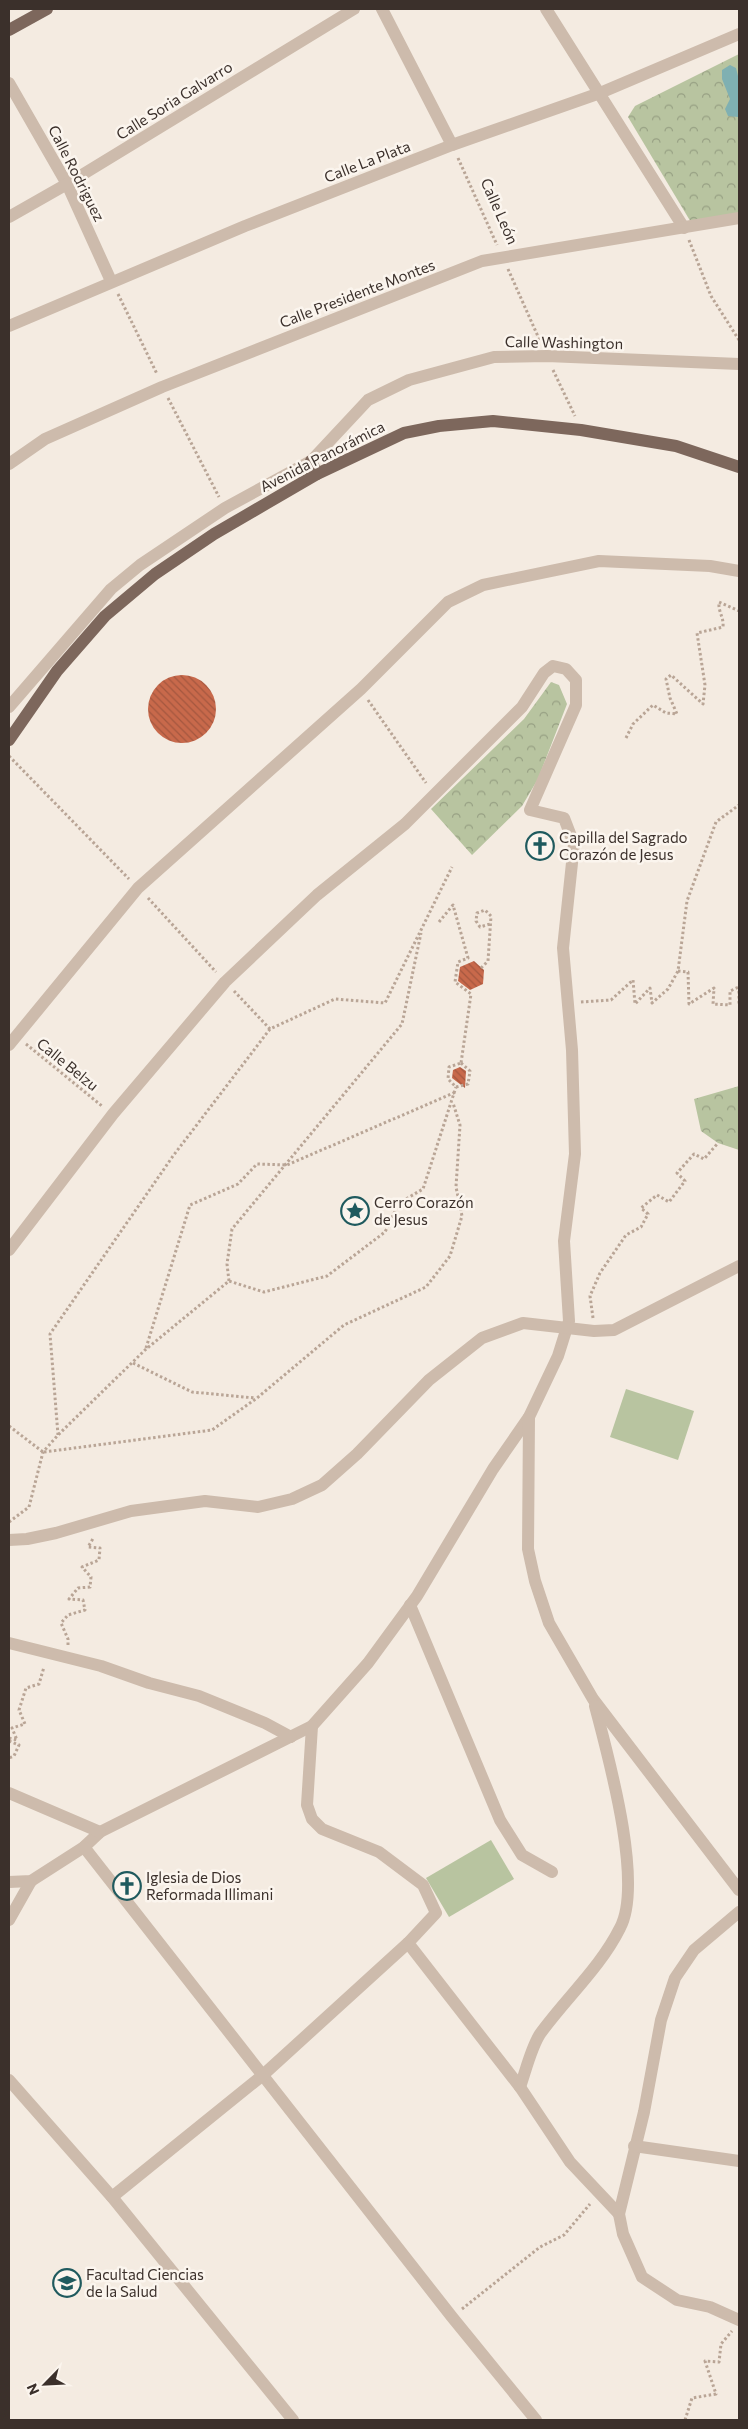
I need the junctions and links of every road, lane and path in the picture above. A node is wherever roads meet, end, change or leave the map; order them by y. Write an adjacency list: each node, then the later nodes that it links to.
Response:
1 (47, 9): 5 (main road)
2 (354, 9): 10 (street, Calle Soria Galvarro)
3 (382, 9): 9 (street)
4 (546, 9): 8 (street)
5 (9, 30)
6 (739, 34): 8 (street, Calle La Plata)
7 (9, 83): 10 (street, Calle Rodriguez)
8 (600, 93): 9 (street, Calle La Plata); 13 (street)
9 (452, 145): 14 (path, Calle León); 15 (street, Calle La Plata)
10 (67, 184): 11 (street, Calle Soria Galvarro); 15 (street, Calle Rodriguez)
11 (9, 216)
12 (739, 218): 13 (street, Calle Presidente Montes)
13 (684, 228): 14 (street, Calle Presidente Montes); 17 (path)
14 (503, 258): 18 (path, Calle León); 22 (street, Calle Presidente Montes)
15 (112, 281): 16 (street, Calle La Plata)
16 (9, 326)
17 (739, 340)
18 (547, 356): 19 (street, Calle Washington); 20 (path, Calle León); 21 (street, Calle Washington)
19 (739, 364)
20 (581, 430): 23 (main road, Avenida Panorámica); 24 (main road, Avenida Panorámica)
21 (310, 461): 24 (main road); 26 (street, Calle Washington)
22 (9, 464)
23 (739, 467)
24 (317, 474): 28 (main road, Avenida Panorámica)
25 (739, 571): 29 (street)
26 (95, 606): 28 (street); 30 (street, Calle Washington)
27 (739, 611): 31 (path)
28 (105, 616): 32 (main road, Avenida Panorámica)
29 (361, 689): 34 (path); 37 (street)
30 (9, 707)
31 (626, 738)
32 (9, 740)
33 (9, 756): 37 (path)
34 (434, 795): 43 (street); 46 (street)
35 (739, 805): 42 (path)
36 (452, 868): 40 (path)
37 (138, 888): 43 (path); 49 (street)
38 (438, 922): 50 (path)
39 (490, 924): 39 (path); 41 (path)
40 (422, 928): 48 (path); 55 (path)
41 (481, 968)
42 (678, 971): 44 (path); 46 (path)
43 (225, 982): 48 (path); 53 (street)
44 (739, 987)
45 (739, 991): 47 (path)
46 (568, 1003): 59 (street)
47 (739, 1005)
48 (270, 1029): 66 (path)
49 (12, 1041): 53 (path, Calle Belzu)
50 (461, 1063): 51 (path); 51 (path)
51 (456, 1089): 52 (path); 55 (path)
52 (453, 1102): 58 (path); 63 (path)
53 (113, 1114): 56 (street)
54 (718, 1144): 60 (path)
55 (287, 1165): 58 (path); 61 (path)
56 (9, 1250)
57 (739, 1266): 60 (street)
58 (230, 1281): 61 (path)
59 (566, 1328): 60 (street); 64 (street); 68 (street)
60 (594, 1331)
61 (146, 1350): 62 (path)
62 (133, 1363): 63 (path); 66 (path)
63 (257, 1398): 67 (path)
64 (529, 1417): 71 (street); 74 (street)
65 (9, 1426): 67 (path)
66 (58, 1435): 67 (path)
67 (44, 1452): 69 (path)
68 (112, 1517): 70 (street); 73 (path)
69 (9, 1522)
70 (9, 1540)
71 (410, 1605): 75 (street); 82 (street)
72 (9, 1643): 73 (street)
73 (53, 1653): 76 (street); 77 (path)
74 (593, 1699): 85 (street); 91 (street)
75 (312, 1726): 76 (street); 88 (street)
76 (291, 1737): 80 (street)
77 (9, 1740): 78 (path)
78 (9, 1758)
79 (9, 1793): 80 (street)
80 (100, 1832): 81 (street)
81 (84, 1847): 83 (street); 89 (street)
82 (552, 1872)
83 (31, 1881): 84 (street); 87 (street)
84 (9, 1882)
85 (739, 1890)
86 (739, 1912): 92 (street)
87 (9, 1920)
88 (408, 1943): 89 (street); 91 (street)
89 (263, 2076): 95 (street); 97 (street)
90 (9, 2080): 95 (street)
91 (520, 2087): 94 (street)
92 (634, 2146): 93 (street); 96 (street)
93 (739, 2161)
94 (599, 2192): 96 (street); 97 (path)
95 (112, 2196): 99 (street)
96 (619, 2214): 98 (street)
97 (452, 2317): 100 (street)
98 (736, 2326): 101 (path)
99 (294, 2420)
100 (536, 2420)
101 (684, 2420)

